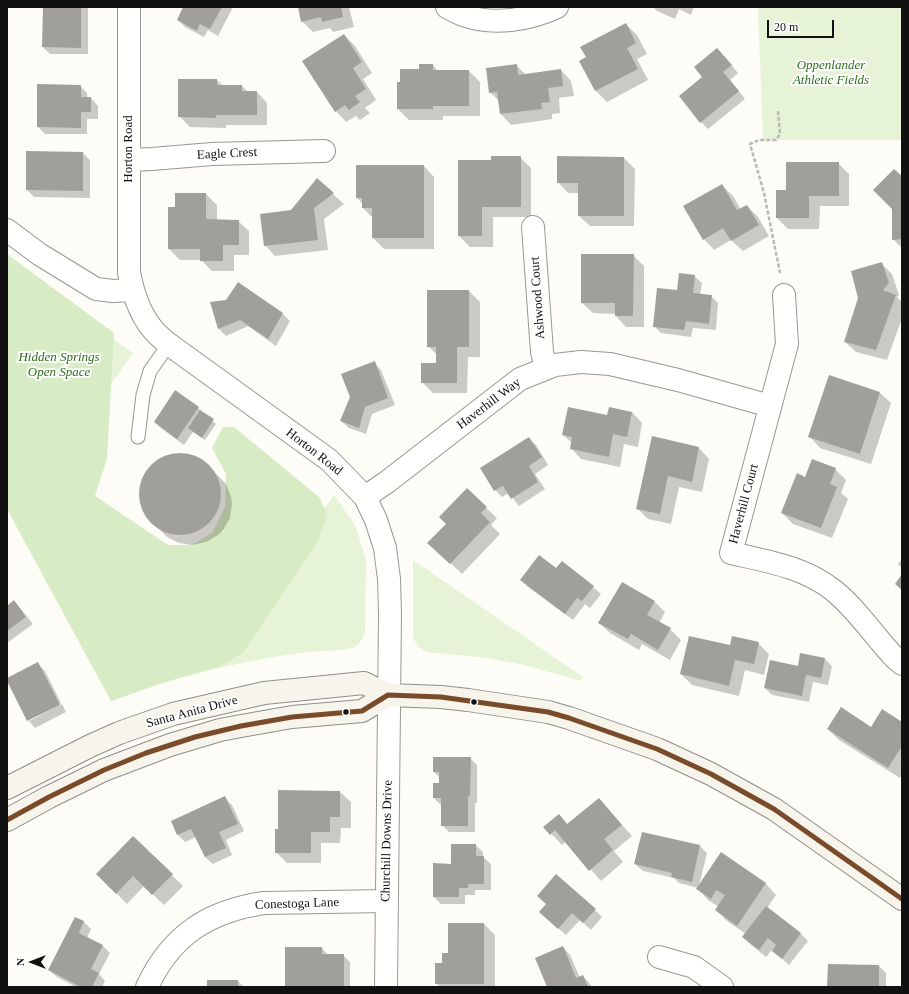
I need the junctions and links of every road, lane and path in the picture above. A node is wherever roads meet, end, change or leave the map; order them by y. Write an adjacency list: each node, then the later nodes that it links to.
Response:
1 (129, 7): 6 (street, Horton Road)
2 (447, 7): 3 (street)
3 (557, 7)
4 (778, 111): 10 (path)
5 (324, 151): 6 (street, Eagle Crest)
6 (129, 160): 9 (street, Horton Road)
7 (533, 228): 12 (street, Ashwood Court)
8 (7, 230): 9 (street)
9 (132, 290): 11 (street, Horton Road)
10 (784, 295): 13 (street, Haverhill Court)
11 (169, 344): 14 (lane); 15 (street, Horton Road)
12 (546, 368): 13 (street, Haverhill Way); 15 (street, Haverhill Way)
13 (770, 406): 16 (street, Haverhill Court)
14 (138, 437)
15 (365, 497): 17 (street, Horton Road)
16 (902, 664)
17 (388, 695): 18 (main road, Santa Anita Drive); 19 (main road, Santa Anita Drive); 20 (main road, Santa Anita Drive); 21 (street, Churchill Downs Drive)
18 (7, 788)
19 (7, 820)
20 (902, 899)
21 (386, 901): 23 (street, Conestoga Lane); 24 (street, Churchill Downs Drive)
22 (659, 957): 25 (street)
23 (147, 987)
24 (386, 987)
25 (722, 987)

